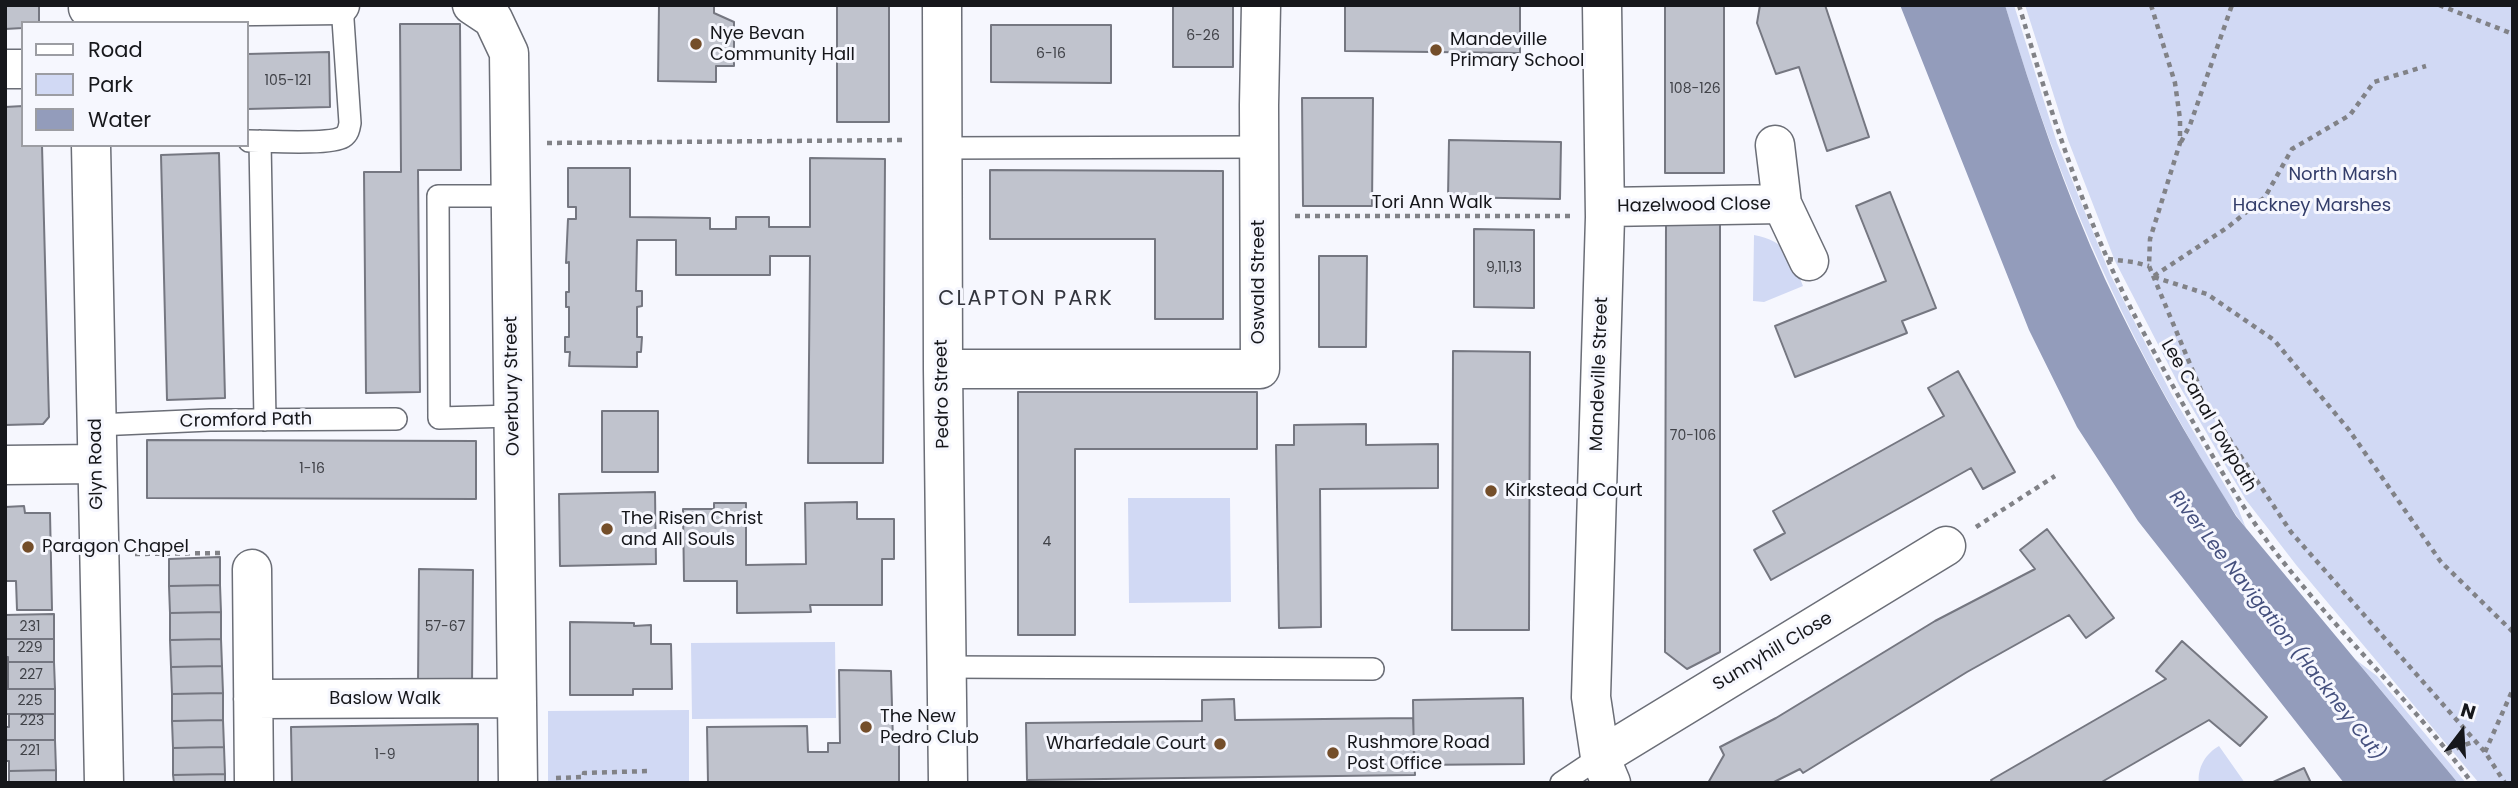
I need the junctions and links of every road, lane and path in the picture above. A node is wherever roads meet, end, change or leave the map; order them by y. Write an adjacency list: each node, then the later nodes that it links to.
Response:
1 (341, 5): 10 (street); 13 (lane)
2 (472, 5): 15 (street, Overbury Street)
3 (942, 5): 16 (street, Pedro Street)
4 (1261, 5): 19 (street, Oswald Street)
5 (1602, 5): 22 (street, Mandeville Street)
6 (2019, 5): 24 (path, Lee Canal Towpath)
7 (2151, 5): 14 (path)
8 (2232, 5): 14 (path)
9 (2439, 5): 11 (path)
10 (88, 12)
11 (2513, 34)
12 (2426, 66): 27 (path)
13 (253, 141): 31 (lane)
14 (2180, 143): 26 (path)
15 (511, 144): 16 (path); 20 (street, Overbury Street)
16 (942, 144): 19 (lane); 28 (street, Pedro Street)
17 (1776, 145): 21 (street, Hazelwood Close)
18 (91, 147): 32 (street, Glyn Road)
19 (1259, 147): 23 (street, Oswald Street)
20 (512, 196): 29 (street, Overbury Street); 29 (lane)
21 (1782, 204): 22 (street, Hazelwood Close); 25 (street, Hazelwood Close)
22 (1605, 212): 23 (path, Tori Ann Walk); 48 (street, Mandeville Street)
23 (1259, 216): 28 (street, Oswald Street)
24 (2108, 260): 26 (path); 46 (path, Lee Canal Towpath)
25 (1809, 261)
26 (2149, 266): 27 (path)
27 (2153, 277): 39 (path); 45 (path)
28 (943, 369): 40 (street, Pedro Street)
29 (513, 416): 43 (street, Overbury Street)
30 (396, 419): 31 (lane, Cromford Path)
31 (265, 420): 32 (lane, Cromford Path)
32 (97, 425): 34 (street, Glyn Road)
33 (5, 464): 34 (street)
34 (97, 464): 37 (street, Glyn Road)
35 (2055, 476): 36 (path)
36 (1946, 547): 48 (street, Sunnyhill Close)
37 (99, 555): 38 (path); 51 (street, Glyn Road)
38 (239, 561): 44 (street)
39 (2513, 632)
40 (946, 667): 41 (lane); 53 (street, Pedro Street)
41 (1373, 669)
42 (2513, 689): 47 (path)
43 (517, 698): 44 (street, Baslow Walk); 50 (street, Overbury Street)
44 (253, 699): 52 (street)
45 (2475, 741): 46 (path); 47 (path)
46 (2448, 752): 55 (path, Lee Canal Towpath)
47 (2485, 752): 56 (path)
48 (1605, 770): 54 (lane)
49 (651, 771): 50 (path)
50 (533, 780)
51 (104, 783)
52 (254, 783)
53 (948, 783)
54 (1561, 783)
55 (2472, 783)
56 (2505, 783)

